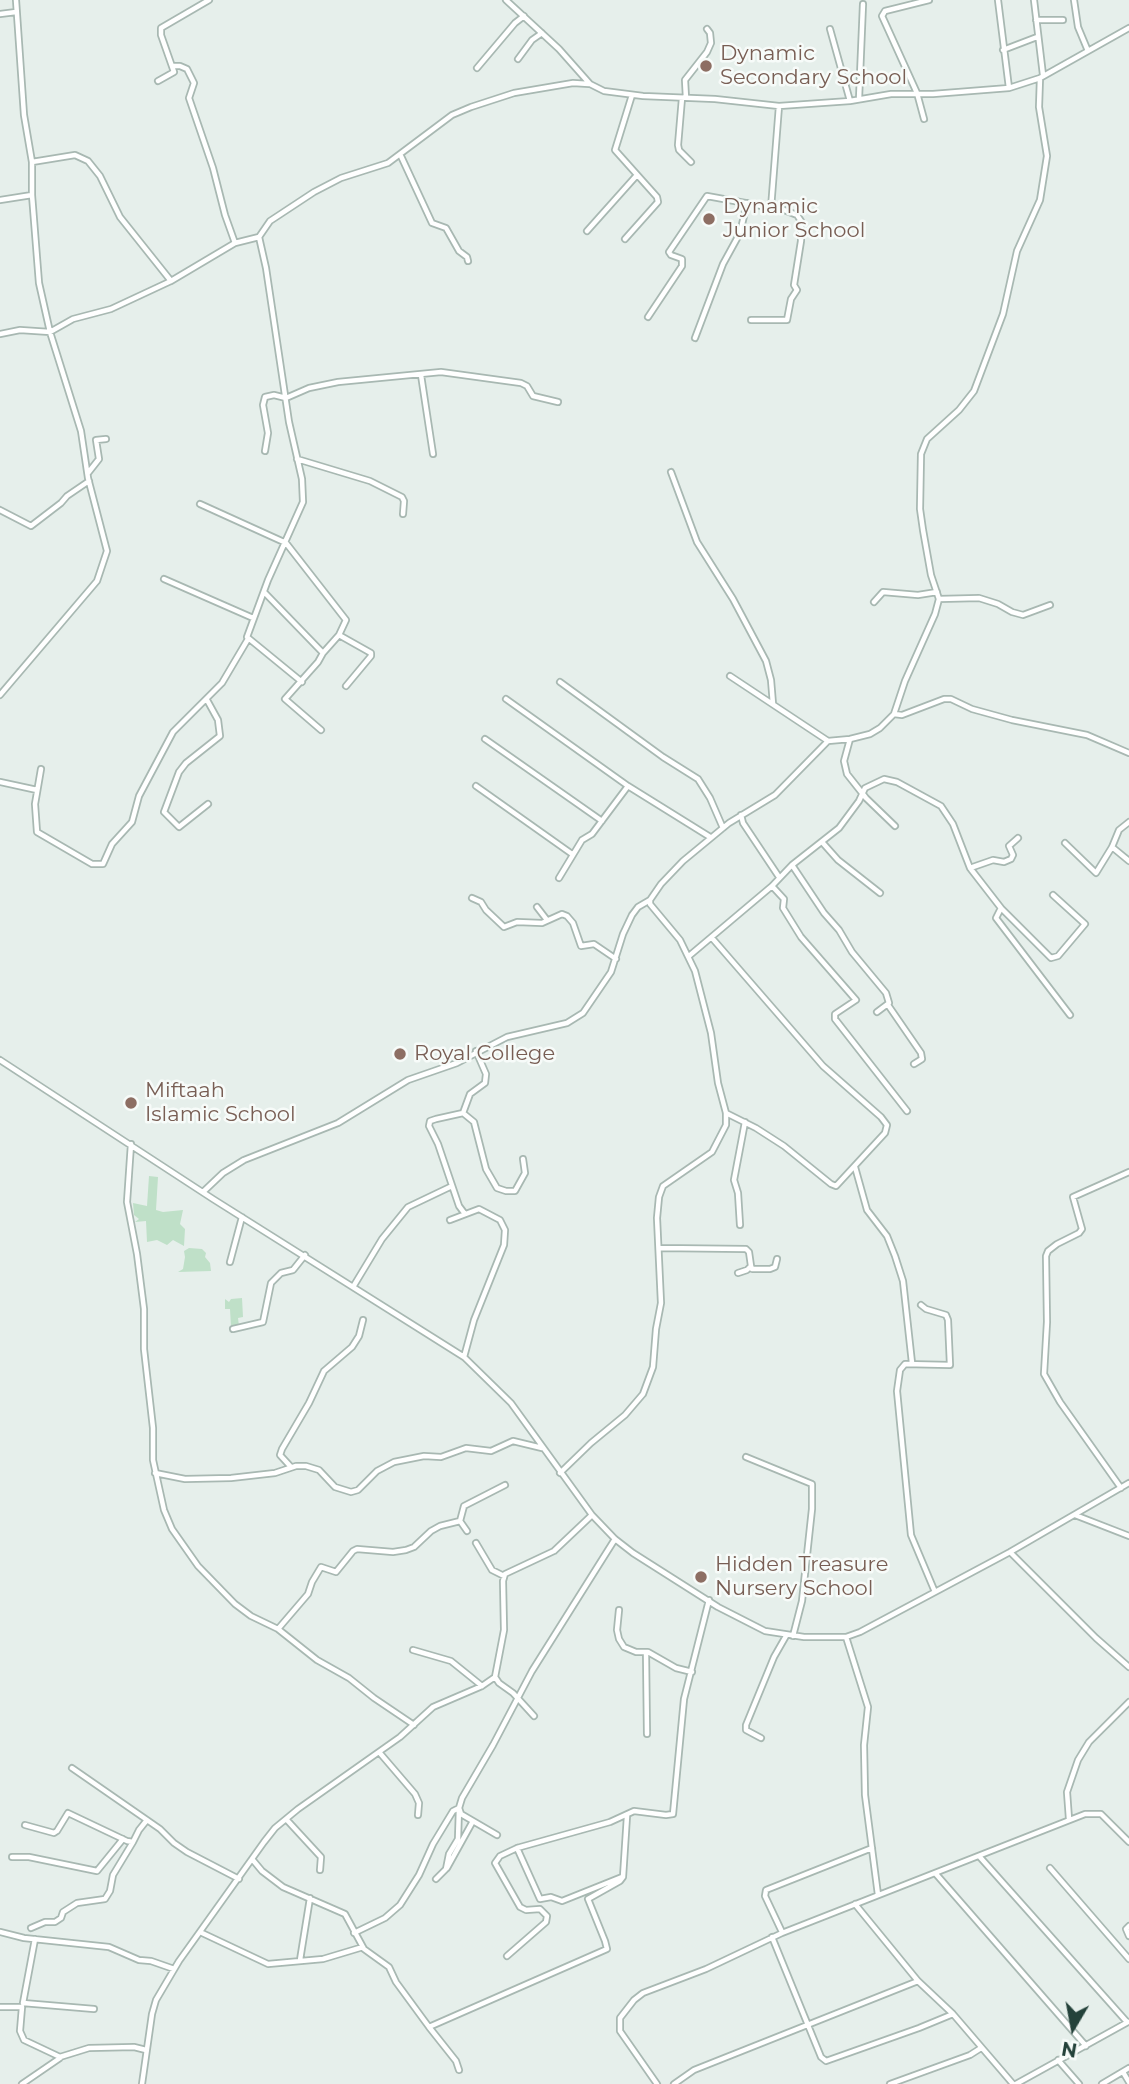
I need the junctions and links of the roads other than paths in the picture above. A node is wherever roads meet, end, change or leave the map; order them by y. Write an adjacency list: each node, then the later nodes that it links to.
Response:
1 (16, 0): 10 (street)
2 (209, 0): 23 (street)
3 (506, 0): 12 (street)
4 (929, 0): 8 (street)
5 (998, 0): 20 (street)
6 (1034, 0): 13 (street)
7 (1074, 0): 21 (street)
8 (910, 2): 29 (street)
9 (863, 4): 32 (street)
10 (16, 12): 11 (street); 37 (street)
11 (0, 14)
12 (524, 16): 18 (street); 24 (street)
13 (1036, 20): 14 (street); 19 (street)
14 (1063, 20)
15 (1129, 28): 21 (street)
16 (707, 29): 31 (street)
17 (830, 29): 33 (street)
18 (542, 33): 22 (street); 27 (street)
19 (1037, 37): 20 (street); 25 (street)
20 (1003, 50): 28 (street)
21 (1088, 51): 25 (street)
22 (518, 59)
23 (172, 66): 26 (street); 47 (street)
24 (477, 68)
25 (1042, 77): 28 (street); 71 (street)
26 (158, 81)
27 (590, 83): 30 (street); 36 (street)
28 (1009, 88): 29 (street)
29 (917, 93): 32 (street); 35 (street)
30 (632, 95): 31 (street); 39 (street)
31 (684, 98): 34 (street); 38 (street)
32 (859, 99): 33 (street)
33 (850, 101): 34 (street)
34 (779, 106): 43 (street)
35 (924, 119)
36 (400, 154): 45 (street); 48 (street)
37 (32, 162): 40 (street); 49 (street)
38 (691, 162)
39 (637, 174): 44 (street); 46 (street)
40 (32, 195): 41 (street); 52 (street)
41 (0, 200)
42 (747, 204): 43 (street); 50 (street); 54 (street)
43 (771, 208): 51 (street)
44 (587, 231)
45 (259, 237): 47 (street); 56 (street)
46 (625, 239)
47 (235, 243): 49 (street)
48 (468, 261)
49 (171, 281): 52 (street)
50 (648, 317)
51 (751, 320)
52 (50, 332): 53 (street); 63 (street)
53 (0, 334)
54 (695, 338)
55 (421, 375): 56 (street); 57 (street); 60 (street)
56 (286, 398): 59 (street); 61 (street)
57 (558, 402)
58 (106, 439): 63 (street)
59 (265, 451)
60 (433, 454)
61 (297, 459): 67 (street); 68 (street)
62 (671, 472): 86 (street)
63 (88, 474): 64 (street)
64 (89, 481): 66 (street); 83 (street)
65 (200, 505): 68 (street)
66 (0, 510)
67 (403, 514)
68 (286, 543): 70 (street); 76 (street)
69 (164, 579): 75 (street)
70 (264, 592): 75 (street); 78 (street)
71 (937, 592): 72 (street); 73 (street)
72 (939, 599): 74 (street); 87 (street)
73 (874, 602)
74 (1050, 605)
75 (253, 618): 77 (street)
76 (339, 635): 78 (street); 82 (street)
77 (248, 639): 80 (street); 85 (street)
78 (323, 653): 80 (street)
79 (730, 676): 86 (street)
80 (302, 682): 88 (street)
81 (560, 682): 104 (street)
82 (346, 686)
83 (0, 695)
84 (506, 699): 96 (street)
85 (207, 700): 97 (street); 99 (street)
86 (773, 704): 91 (street)
87 (894, 714): 90 (street); 92 (street)
88 (321, 730)
89 (485, 739): 101 (street)
90 (850, 739): 91 (street); 98 (street)
91 (828, 741): 100 (street)
92 (1129, 753)
93 (41, 769): 97 (street)
94 (0, 782): 97 (street)
95 (476, 786): 110 (street)
96 (628, 786): 101 (street); 105 (street)
97 (37, 790)
98 (863, 793): 103 (street); 107 (street); 113 (street)
99 (208, 804)
100 (741, 815): 104 (street); 114 (street)
101 (601, 821): 110 (street)
102 (1129, 822): 109 (street)
103 (895, 826)
104 (723, 828): 105 (street)
105 (710, 838): 120 (street)
106 (1018, 838): 113 (street)
107 (822, 842): 112 (street); 117 (street)
108 (1065, 843): 109 (street)
109 (1112, 847): 111 (street)
110 (572, 854): 115 (street)
111 (1129, 861)
112 (792, 865): 114 (street); 127 (street)
113 (970, 868): 122 (street)
114 (779, 877): 116 (street)
115 (559, 878)
116 (772, 886): 124 (street); 133 (street)
117 (880, 893)
118 (1054, 895): 122 (street)
119 (472, 898): 123 (street)
120 (650, 900): 125 (street); 126 (street)
121 (537, 907): 123 (street)
122 (1001, 908): 129 (street)
123 (547, 920): 126 (street)
124 (712, 938): 125 (street); 139 (street)
125 (689, 956): 135 (street)
126 (616, 959): 130 (street)
127 (888, 1005): 128 (street); 132 (street)
128 (877, 1012)
129 (1070, 1015)
130 (477, 1051): 134 (street); 142 (street)
131 (0, 1060): 137 (street)
132 (914, 1064)
133 (907, 1111)
134 (463, 1113): 138 (street); 141 (street)
135 (726, 1113): 136 (street); 147 (street)
136 (745, 1122): 139 (street); 146 (street)
137 (131, 1144): 142 (street); 162 (street)
138 (523, 1159)
139 (855, 1166): 158 (street)
140 (1129, 1172): 166 (street)
141 (452, 1186): 143 (street); 153 (street)
142 (202, 1192): 144 (street)
143 (465, 1214): 145 (street); 157 (street)
144 (242, 1217): 148 (street); 150 (street)
145 (450, 1220)
146 (740, 1225)
147 (659, 1248): 151 (street); 163 (street)
148 (305, 1255): 153 (street); 156 (street)
149 (777, 1259): 151 (street)
150 (230, 1262)
151 (751, 1266): 152 (street)
152 (738, 1273)
153 (353, 1287): 157 (street)
154 (921, 1305): 158 (street)
155 (363, 1320): 161 (street)
156 (233, 1329)
157 (464, 1357): 159 (street)
158 (912, 1364): 176 (street)
159 (543, 1448): 161 (street); 163 (street)
160 (746, 1457): 180 (street)
161 (291, 1468): 162 (street)
162 (155, 1473): 179 (street)
163 (560, 1473): 168 (street)
164 (1129, 1483): 166 (street)
165 (505, 1485): 169 (street)
166 (1121, 1488): 167 (street)
167 (1074, 1514): 171 (street); 174 (street)
168 (592, 1515): 172 (street); 175 (street)
169 (460, 1521): 170 (street); 179 (street)
170 (467, 1531)
171 (1129, 1536)
172 (615, 1539): 177 (street); 188 (street)
173 (476, 1543): 175 (street)
174 (1010, 1552): 176 (street); 184 (street)
175 (504, 1576): 186 (street)
176 (934, 1592): 181 (street)
177 (709, 1600): 180 (street); 185 (street)
178 (619, 1610): 183 (street)
179 (278, 1629): 191 (street)
180 (790, 1636): 181 (street); 193 (street)
181 (846, 1637): 209 (street)
182 (413, 1650): 187 (street)
183 (646, 1652): 185 (street); 192 (street)
184 (1129, 1667)
185 (692, 1672): 198 (street)
186 (495, 1677): 187 (street); 188 (street)
187 (482, 1686): 191 (street)
188 (517, 1699): 190 (street); 196 (street)
189 (1129, 1702): 200 (street)
190 (534, 1716)
191 (414, 1725): 194 (street)
192 (647, 1734)
193 (761, 1738)
194 (379, 1752): 197 (street); 199 (street)
195 (72, 1768): 201 (street)
196 (459, 1808): 202 (street); 214 (street); 227 (street)
197 (418, 1815)
198 (627, 1816): 208 (street); 217 (street)
199 (286, 1819): 212 (street); 215 (street)
200 (1069, 1819): 207 (street); 210 (street)
201 (147, 1820): 206 (street); 218 (street)
202 (473, 1821): 204 (street); 214 (street)
203 (25, 1825): 205 (street)
204 (497, 1835)
205 (123, 1839): 206 (street); 211 (street)
206 (133, 1842): 224 (street)
207 (1129, 1842)
208 (517, 1848): 217 (street); 233 (street)
209 (872, 1848): 220 (street); 228 (street)
210 (979, 1856): 216 (street); 241 (street)
211 (12, 1857)
212 (252, 1860): 218 (street); 221 (street)
213 (1050, 1868): 234 (street)
214 (446, 1869): 219 (street)
215 (320, 1870)
216 (936, 1874): 220 (street); 244 (street)
217 (623, 1877): 243 (street)
218 (239, 1879): 226 (street)
219 (436, 1879)
220 (878, 1895): 222 (street)
221 (310, 1898): 227 (street); 235 (street)
222 (855, 1904): 228 (street); 237 (street)
223 (1129, 1926): 229 (street)
224 (31, 1928)
225 (0, 1932): 231 (street)
226 (200, 1932): 235 (street); 236 (street)
227 (354, 1933): 232 (street)
228 (782, 1933): 230 (street)
229 (1129, 1936)
230 (772, 1937): 242 (street); 255 (street)
231 (35, 1939): 236 (street); 239 (street)
232 (363, 1947): 235 (street); 243 (street)
233 (507, 1956)
234 (1129, 1959)
235 (300, 1960)
236 (174, 1969): 246 (street)
237 (918, 1982): 240 (street); 242 (street)
238 (0, 2007): 247 (street)
239 (94, 2008)
240 (953, 2014): 242 (street); 245 (street)
241 (1128, 2022): 244 (street)
242 (809, 2025): 256 (street)
243 (429, 2027): 250 (street)
244 (1086, 2046): 248 (street)
245 (981, 2048): 257 (street); 258 (street)
246 (146, 2050): 247 (street); 254 (street)
247 (60, 2057): 253 (street)
248 (1058, 2060): 258 (street); 259 (street)
249 (1129, 2068): 251 (street)
250 (459, 2070)
251 (1123, 2072): 252 (street); 260 (street)
252 (1129, 2082)
253 (22, 2084)
254 (142, 2084)
255 (657, 2084)
256 (674, 2084)
257 (890, 2084)
258 (1014, 2084)
259 (1079, 2084)
260 (1102, 2084)

